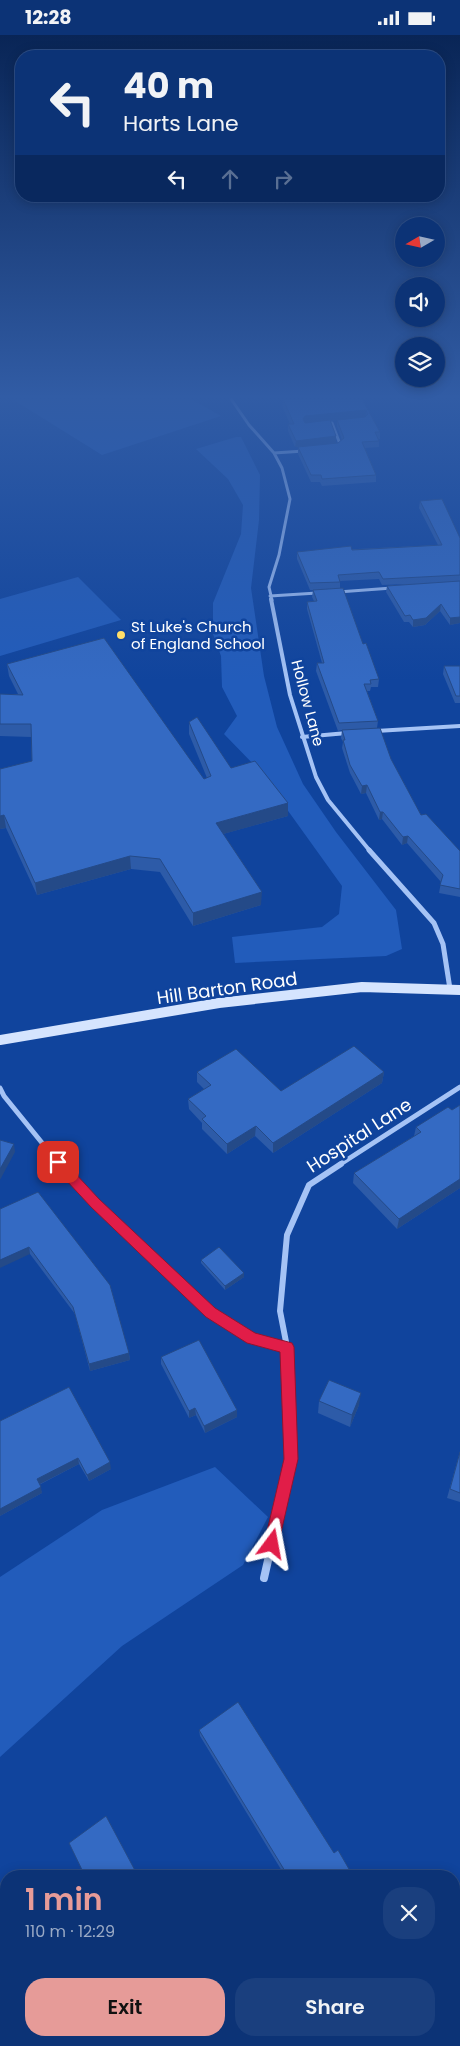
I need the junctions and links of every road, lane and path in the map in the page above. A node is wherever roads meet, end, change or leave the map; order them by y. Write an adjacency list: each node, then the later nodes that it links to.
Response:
1 (288, 493): 5 (street, Hollow Lane)
2 (394, 588): 4 (street)
3 (327, 592): 5 (street)
4 (337, 592)
5 (270, 596): 9 (street, Hollow Lane)
6 (460, 726): 7 (street)
7 (373, 731)
8 (355, 732): 9 (street)
9 (302, 737): 10 (street, Hollow Lane)
10 (455, 990): 11 (main road, Hill Barton Road)
11 (0, 1040)
12 (460, 1087): 14 (street, Hospital Lane)
13 (0, 1088): 14 (street)
14 (287, 1347): 15 (street, Hospital Lane)
15 (264, 1578)

